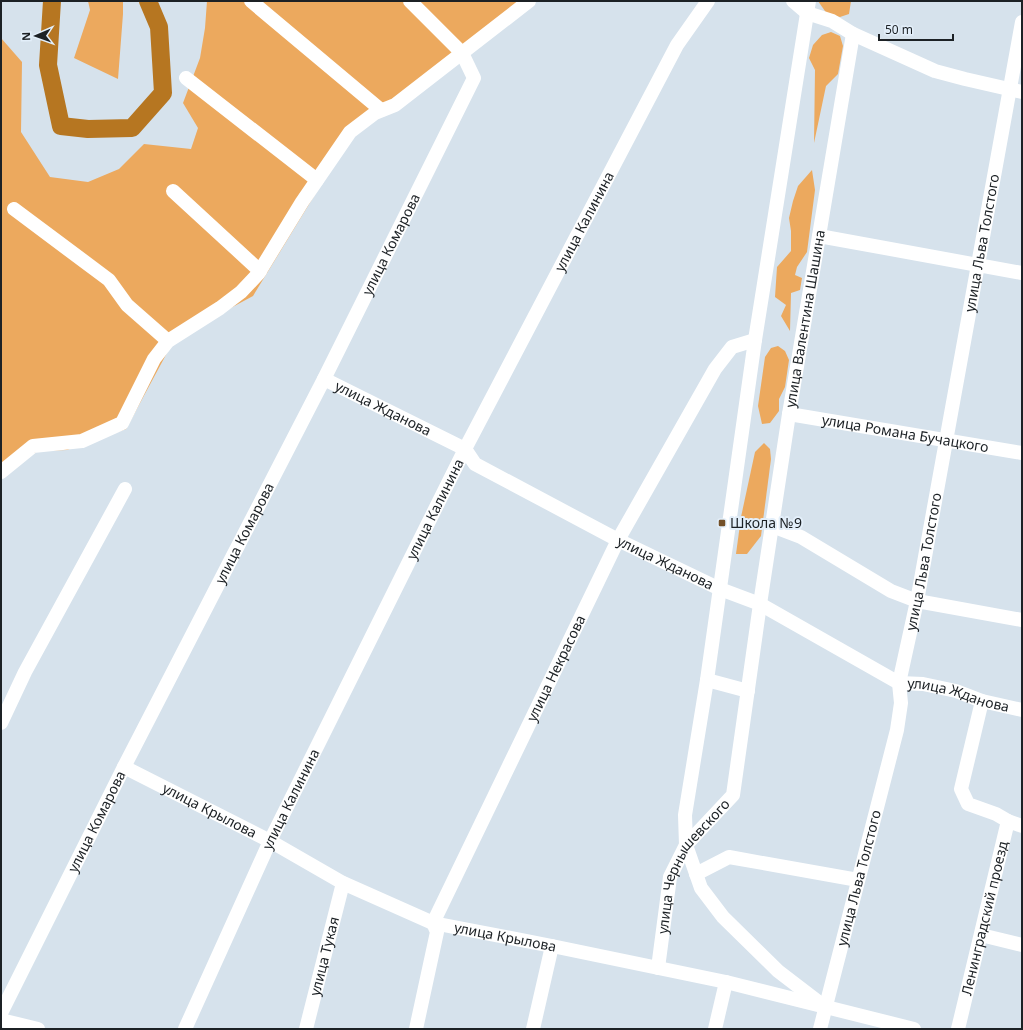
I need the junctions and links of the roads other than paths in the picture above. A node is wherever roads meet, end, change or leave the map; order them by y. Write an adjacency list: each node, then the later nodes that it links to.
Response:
1 (251, 1): 12 (street)
2 (410, 1): 9 (street)
3 (529, 1): 9 (street)
4 (708, 1): 25 (street, улица Калинина)
5 (793, 1): 6 (street)
6 (808, 7): 8 (street); 20 (street)
7 (1022, 22): 11 (street, улица Льва Толстого)
8 (853, 34): 11 (street); 16 (street, улица Валентина Шашина)
9 (462, 53): 12 (street); 22 (street, улица Комарова)
10 (186, 78): 13 (street)
11 (1016, 91): 17 (street, улица Льва Толстого)
12 (381, 110): 13 (street)
13 (317, 180): 18 (street)
14 (172, 191): 18 (street)
15 (14, 208): 21 (street)
16 (819, 236): 17 (street); 23 (street, улица Валентина Шашина)
17 (977, 265): 19 (street); 24 (street, улица Льва Толстого)
18 (260, 271): 21 (street)
19 (1022, 273)
20 (755, 340): 30 (street, улица Некрасова); 31 (street)
21 (168, 342): 27 (street)
22 (324, 379): 25 (street, улица Жданова); 41 (street, улица Комарова)
23 (789, 414): 24 (street, улица Романа Бучацкого); 29 (street, улица Валентина Шашина)
24 (946, 440): 26 (street, улица Романа Бучацкого); 32 (street, улица Льва Толстого)
25 (465, 449): 30 (street, улица Жданова); 44 (street, улица Калинина)
26 (1022, 453)
27 (1, 472)
28 (125, 489): 40 (street)
29 (772, 526): 32 (street); 33 (street, улица Валентина Шашина)
30 (618, 540): 31 (street, улица Жданова); 49 (street, улица Некрасова)
31 (720, 589): 33 (street, улица Жданова); 35 (street)
32 (917, 601): 34 (street); 36 (street, улица Льва Толстого)
33 (760, 604): 36 (street, улица Жданова); 37 (street, улица Чернышевского)
34 (1022, 620)
35 (707, 680): 37 (street); 45 (street)
36 (900, 683): 38 (street, улица Жданова); 47 (street, улица Льва Толстого)
37 (748, 691): 45 (street, улица Чернышевского)
38 (982, 701): 39 (street, улица Жданова); 42 (street)
39 (1022, 710)
40 (1, 723)
41 (124, 767): 44 (street, улица Крылова); 56 (street, улица Комарова)
42 (1008, 821): 43 (street, Ленинградский проезд); 50 (street, Ленинградский проезд)
43 (1022, 826)
44 (270, 841): 48 (street, улица Крылова); 59 (street, улица Калинина)
45 (686, 845): 46 (street); 53 (street, улица Чернышевского)
46 (696, 874): 47 (street); 55 (street)
47 (858, 880): 55 (street, улица Льва Толстого)
48 (343, 883): 49 (street, улица Крылова); 60 (street, улица Тукая)
49 (433, 923): 52 (street, улица Крылова); 61 (street)
50 (981, 935): 51 (street); 66 (street, Ленинградский проезд)
51 (1022, 945)
52 (552, 946): 53 (street, улица Крылова); 62 (street)
53 (658, 968): 54 (street, улица Крылова)
54 (726, 982): 55 (street, улица Крылова); 63 (street)
55 (825, 1008): 64 (street, улица Льва Толстого); 65 (street, улица Крылова)
56 (1, 1013)
57 (1, 1020): 58 (street)
58 (38, 1029)
59 (185, 1029)
60 (306, 1029)
61 (416, 1029)
62 (533, 1029)
63 (714, 1029)
64 (820, 1029)
65 (914, 1029)
66 (958, 1029)

